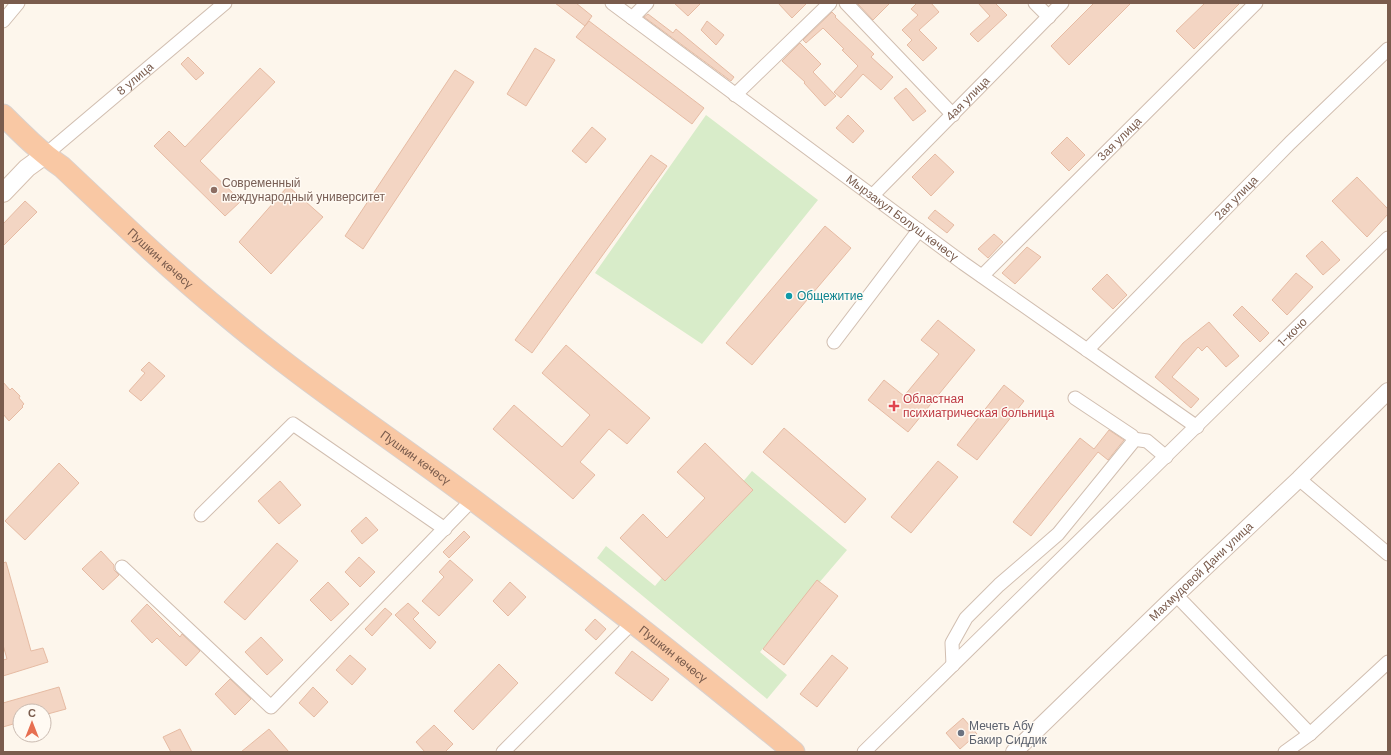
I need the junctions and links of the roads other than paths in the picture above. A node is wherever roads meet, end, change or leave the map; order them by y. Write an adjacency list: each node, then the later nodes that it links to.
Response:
1 (18, 3): 12 (street)
2 (225, 3): 17 (street, 8 улица)
3 (612, 3): 11 (street, Мырзакул Болуш көчөсү)
4 (647, 3): 11 (street)
5 (830, 3): 14 (street)
6 (846, 3): 16 (street)
7 (1035, 3): 10 (street)
8 (1062, 3): 10 (street, 4ая улица)
9 (1256, 3): 22 (street, 3ая улица)
10 (1049, 17): 16 (street, 4ая улица)
11 (632, 18): 14 (street, Мырзакул Болуш көчөсү)
12 (3, 21)
13 (1388, 49): 24 (street, 2ая улица)
14 (735, 95): 19 (street, Мырзакул Болуш көчөсү)
15 (3, 115): 17 (highway, Пушкин көчөсү)
16 (953, 115): 19 (street, 4ая улица)
17 (45, 155): 18 (main road); 31 (highway, Пушкин көчөсү)
18 (3, 193)
19 (872, 196): 20 (street, Мырзакул Болуш көчөсү)
20 (919, 230): 22 (street, Мырзакул Болуш көчөсү); 23 (street)
21 (1388, 238): 27 (street, 1-кочо)
22 (982, 276): 24 (street, Мырзакул Болуш көчөсү)
23 (834, 342)
24 (1088, 350): 27 (street, Мырзакул Болуш көчөсү)
25 (1388, 391): 30 (street, Махмудовой Дани улица)
26 (1075, 398): 28 (street)
27 (1197, 427): 29 (street, 1-кочо)
28 (1133, 440): 29 (street); 39 (street)
29 (1166, 457): 39 (street, 1-кочо)
30 (1299, 479): 34 (street); 36 (street, Махмудовой Дани улица)
31 (472, 500): 33 (street); 37 (highway, Пушкин көчөсү)
32 (201, 515): 33 (street)
33 (445, 528): 35 (street)
34 (1388, 554)
35 (122, 567)
36 (1176, 595): 40 (street); 44 (street, Махмудовой Дани улица)
37 (633, 622): 41 (street); 42 (highway, Пушкин көчөсү)
38 (1388, 662): 40 (street)
39 (953, 664): 43 (street, 1-кочо)
40 (1310, 734): 45 (street)
41 (503, 752)
42 (794, 752)
43 (864, 752)
44 (1014, 752)
45 (1286, 752)

